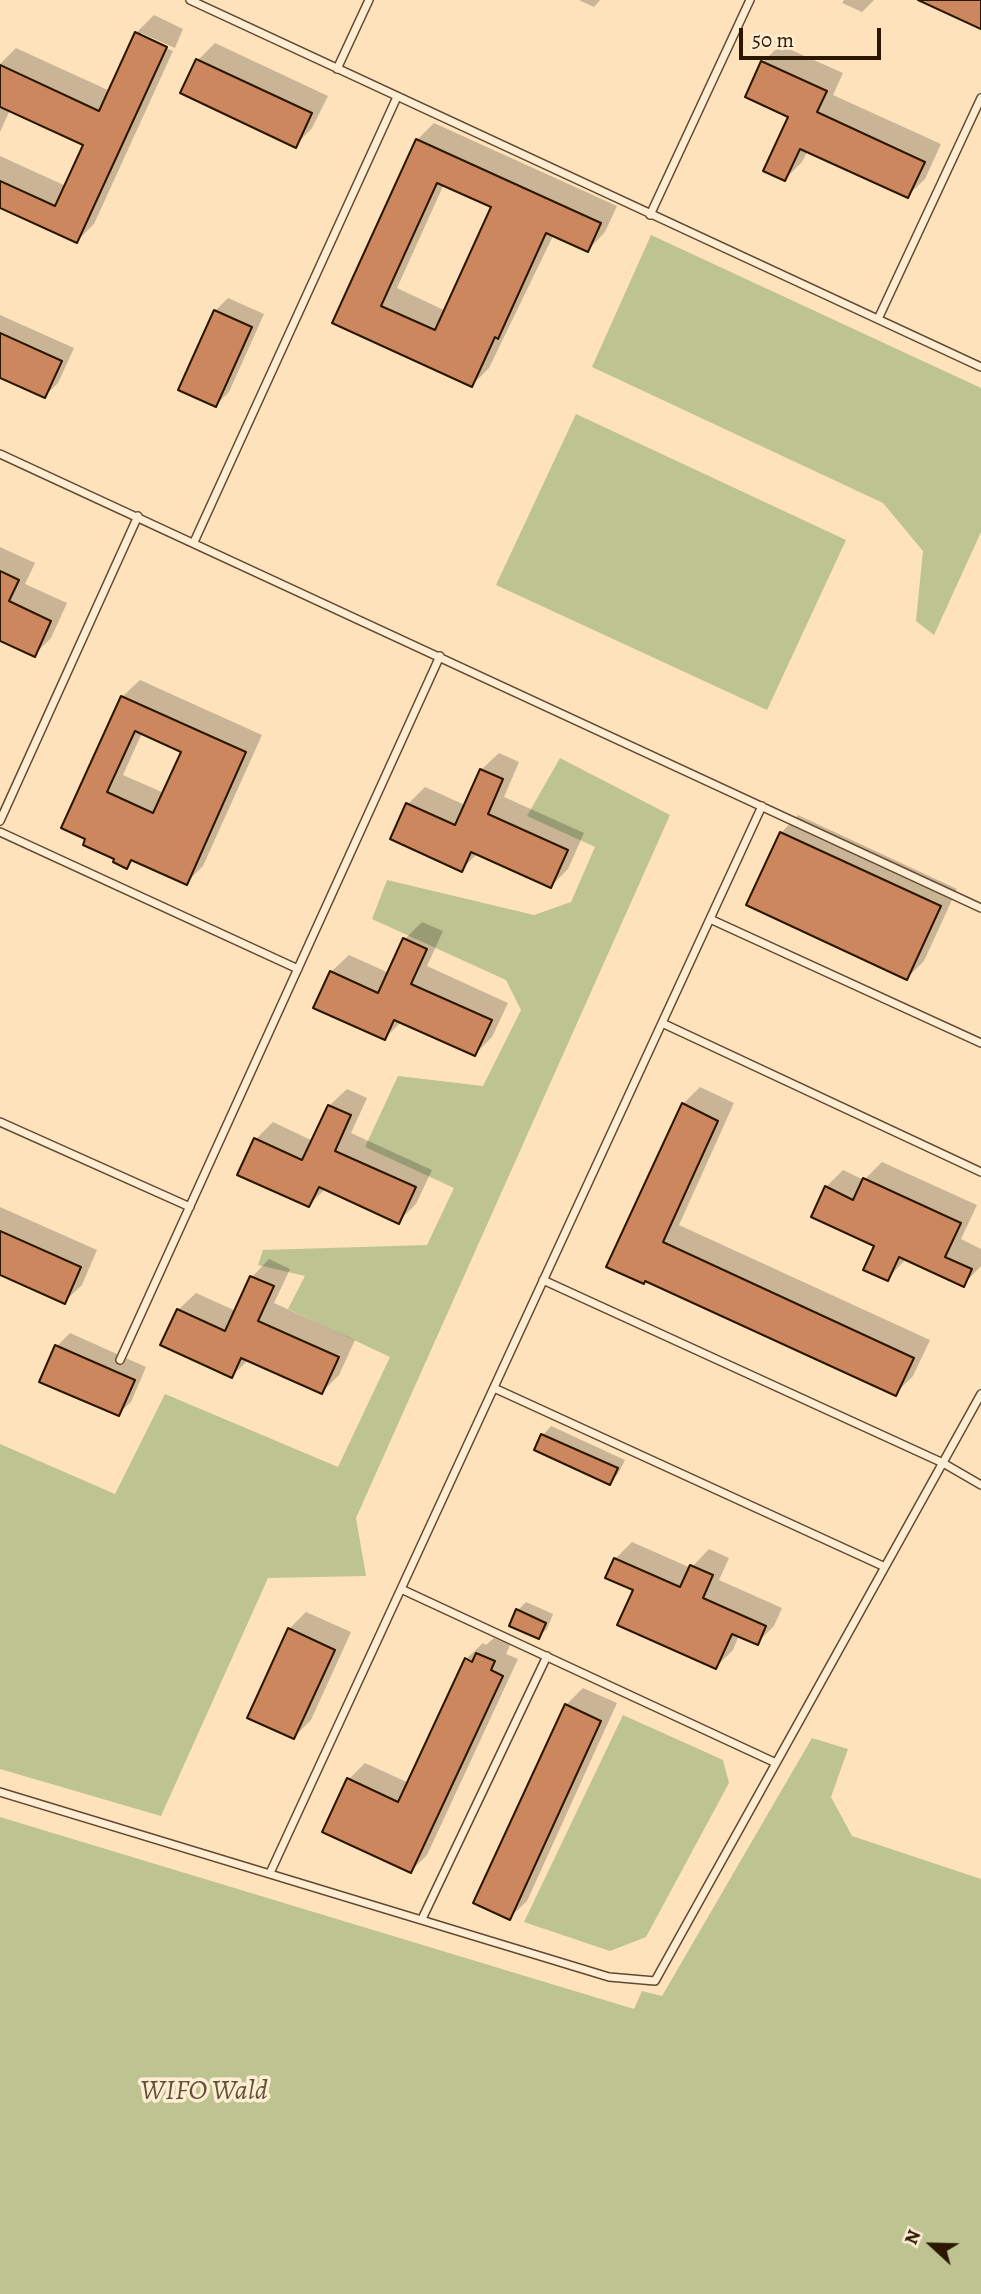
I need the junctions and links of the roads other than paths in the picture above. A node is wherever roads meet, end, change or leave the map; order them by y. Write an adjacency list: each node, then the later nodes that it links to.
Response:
1 (190, 0): 4 (lane)
2 (369, 0): 4 (lane)
3 (750, 0): 7 (lane)
4 (337, 69): 5 (lane)
5 (397, 97): 7 (lane); 12 (lane)
6 (981, 98): 8 (lane)
7 (650, 215): 8 (lane)
8 (878, 319): 9 (lane)
9 (981, 367)
10 (0, 454): 11 (lane)
11 (138, 516): 12 (lane); 15 (lane)
12 (194, 542): 13 (lane)
13 (440, 656): 14 (lane); 19 (lane)
14 (762, 806): 17 (lane); 18 (lane)
15 (0, 821)
16 (0, 832): 19 (lane)
17 (981, 908)
18 (710, 919): 20 (lane); 21 (lane)
19 (298, 968): 24 (lane)
20 (662, 1023): 23 (lane); 25 (lane)
21 (981, 1043)
22 (0, 1122): 24 (lane)
23 (981, 1172)
24 (190, 1208): 26 (lane)
25 (544, 1280): 27 (lane); 29 (lane)
26 (120, 1360)
27 (494, 1388): 31 (lane); 32 (lane)
28 (981, 1394): 29 (lane)
29 (943, 1463): 30 (lane); 31 (lane)
30 (981, 1485)
31 (885, 1567): 34 (lane)
32 (401, 1589): 33 (lane); 36 (lane)
33 (547, 1656): 34 (lane); 37 (lane)
34 (776, 1763): 37 (lane)
35 (0, 1792): 36 (lane)
36 (270, 1873): 37 (lane)
37 (422, 1919)

